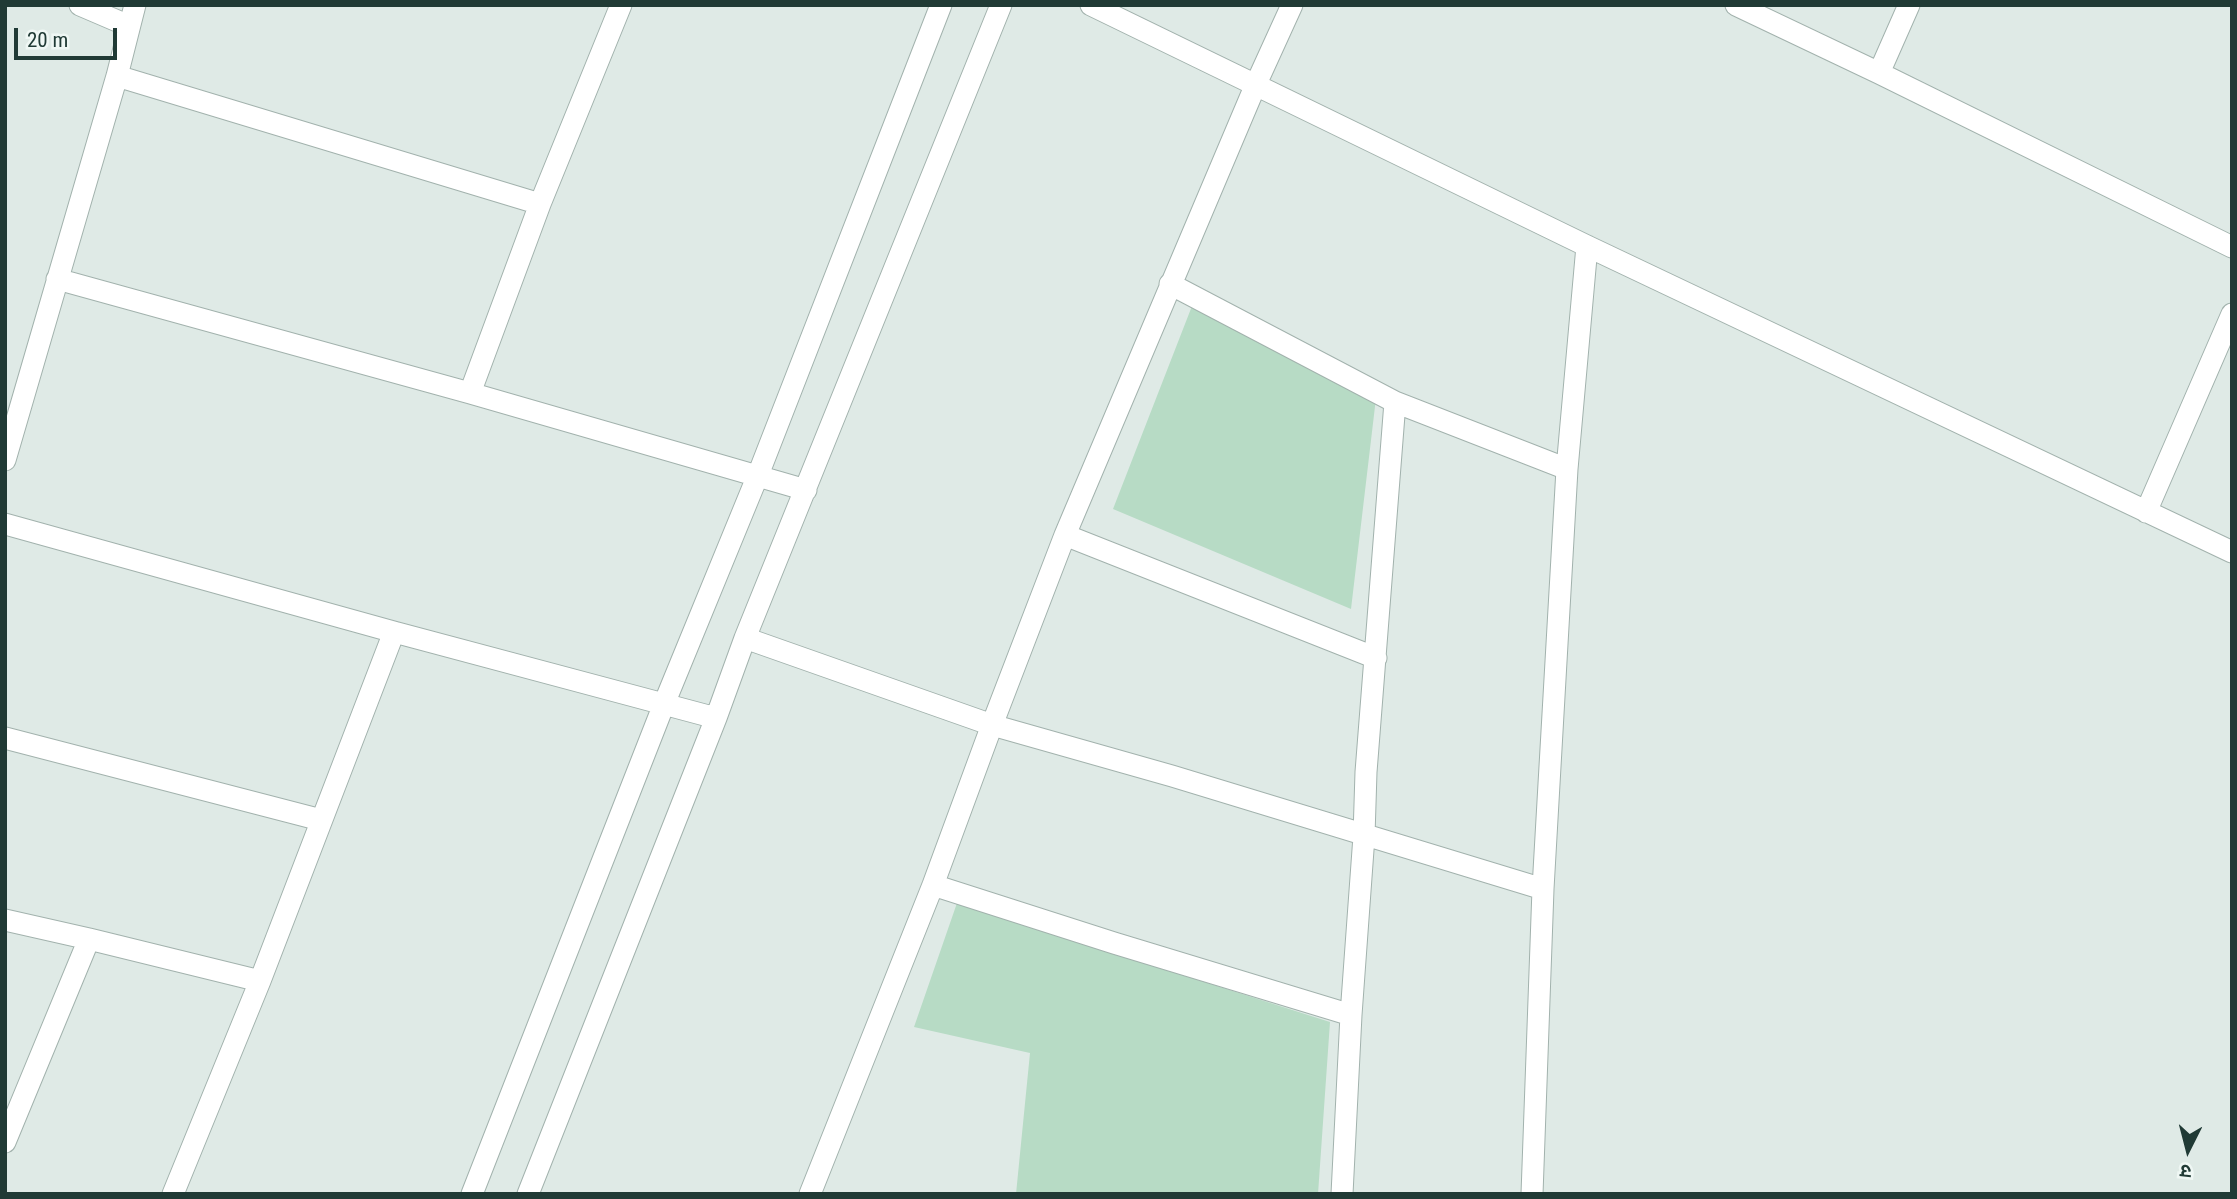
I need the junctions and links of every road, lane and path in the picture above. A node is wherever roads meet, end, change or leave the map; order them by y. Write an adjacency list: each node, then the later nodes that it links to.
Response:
1 (80, 5): 10 (street)
2 (135, 5): 10 (street)
3 (621, 5): 14 (street)
4 (940, 5): 24 (street)
5 (1001, 5): 25 (street)
6 (1091, 5): 13 (street)
7 (1292, 5): 13 (street)
8 (1736, 5): 11 (street)
9 (1909, 5): 11 (street)
10 (130, 26): 12 (street)
11 (1879, 73): 16 (street)
12 (117, 76): 14 (street); 17 (street)
13 (1256, 84): 15 (street); 18 (street)
14 (540, 204): 20 (street)
15 (1587, 246): 23 (street); 26 (street)
16 (2232, 247)
17 (57, 279): 20 (street); 22 (street)
18 (1171, 284): 21 (street); 28 (street)
19 (2232, 314): 26 (street)
20 (470, 393): 24 (street)
21 (1395, 402): 23 (street); 32 (street)
22 (5, 460)
23 (1567, 469): 40 (street)
24 (758, 475): 25 (street); 33 (street)
25 (806, 490): 31 (street)
26 (2146, 512): 29 (street)
27 (5, 524): 30 (street)
28 (1065, 535): 32 (street); 35 (street)
29 (2232, 552)
30 (394, 632): 33 (street); 37 (street)
31 (745, 638): 34 (street); 35 (street)
32 (1376, 658): 38 (street)
33 (664, 704): 34 (street); 47 (street)
34 (716, 718): 48 (street)
35 (992, 725): 38 (street); 39 (street)
36 (5, 738): 37 (street)
37 (321, 820): 43 (street)
38 (1364, 836): 40 (street); 44 (street)
39 (933, 885): 44 (street); 49 (street)
40 (1543, 889): 51 (street)
41 (5, 920): 42 (street)
42 (89, 939): 43 (street); 45 (street)
43 (260, 981): 46 (street)
44 (1351, 1015): 50 (street)
45 (5, 1142)
46 (173, 1194)
47 (472, 1194)
48 (528, 1194)
49 (810, 1194)
50 (1342, 1194)
51 (1532, 1194)

